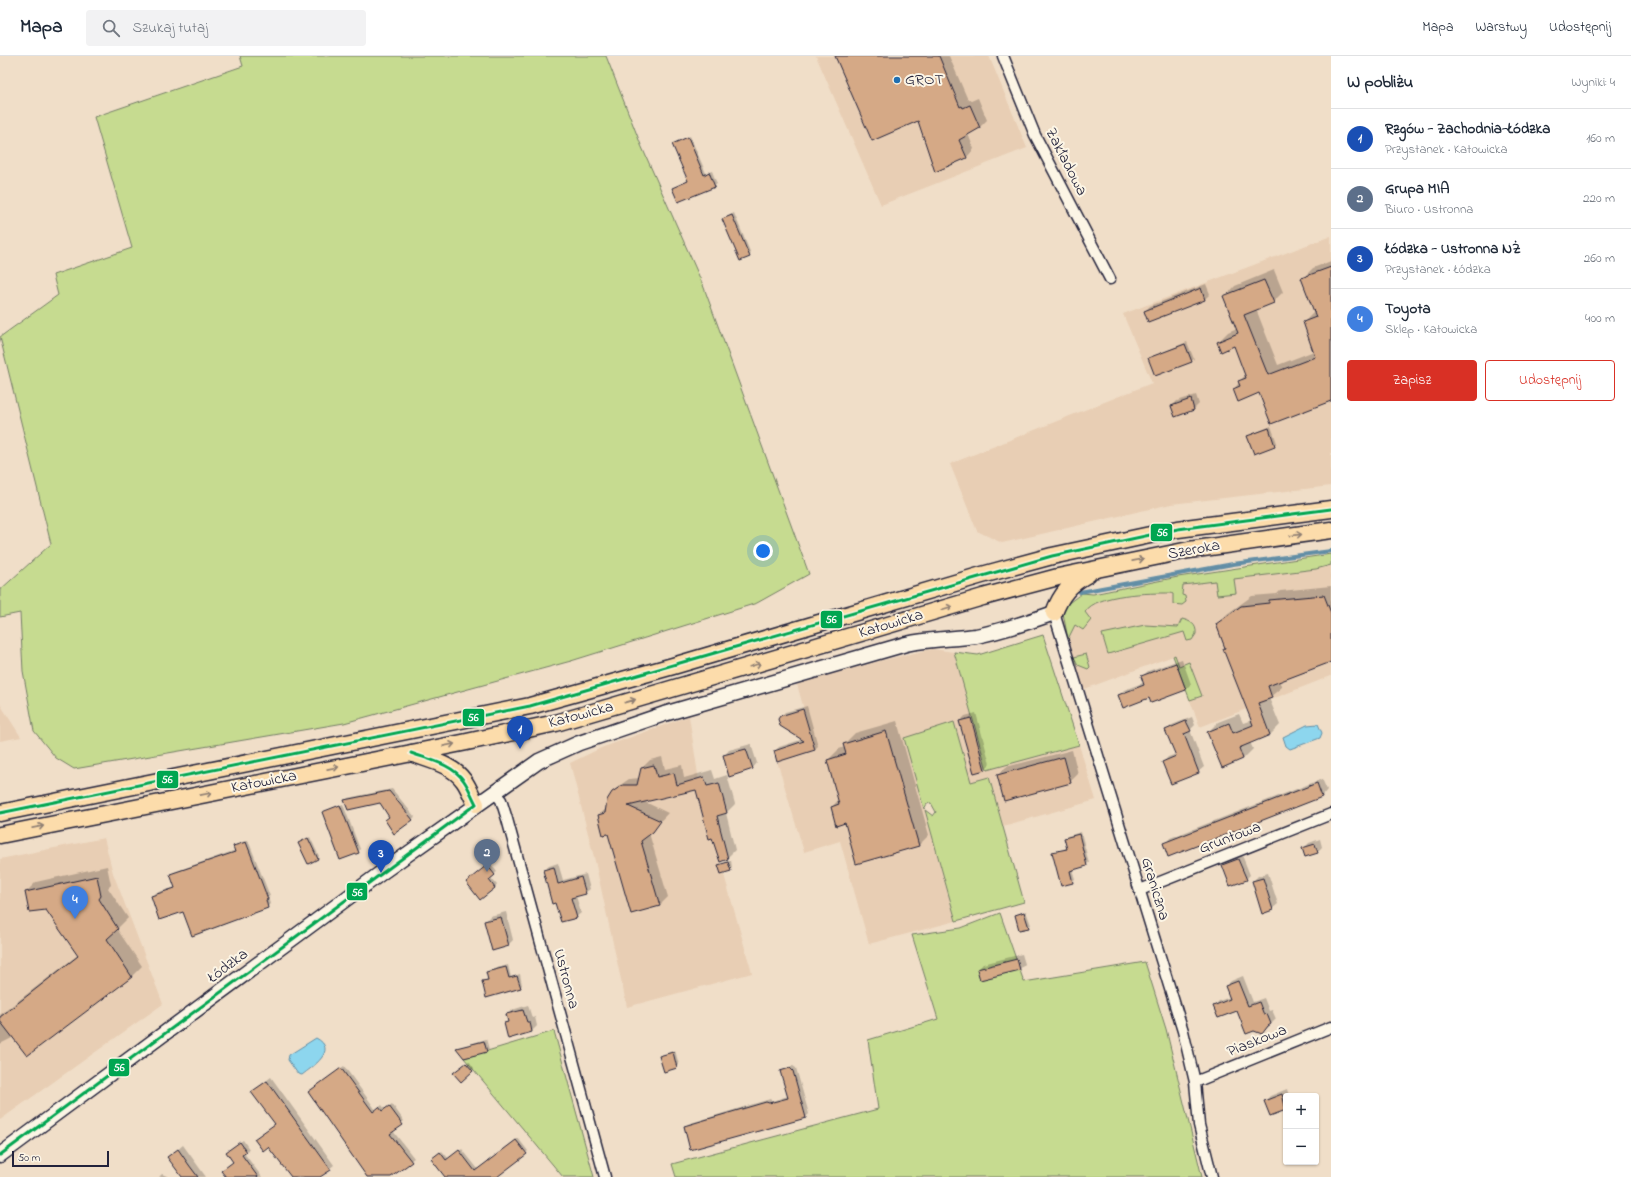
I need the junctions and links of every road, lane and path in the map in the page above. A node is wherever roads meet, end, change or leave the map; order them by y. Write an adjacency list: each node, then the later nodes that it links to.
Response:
1 (1003, 56): 2 (street, Zakładowa)
2 (1110, 279)
3 (1331, 508): 5 (main road, Szeroka)
4 (1331, 530): 6 (main road, Szeroka, one-way to 4)
5 (1052, 556): 12 (main road, Katowicka)
6 (1100, 568): 7 (main road, Szeroka); 8 (main road)
7 (1058, 577): 9 (main road, Katowicka, one-way to 7)
8 (1054, 613): 10 (street, Łódzka); 15 (street, Graniczna)
9 (411, 753): 11 (main road); 14 (main road, Katowicka, one-way to 9)
10 (494, 792): 11 (street, Łódzka); 19 (street, Ustronna)
11 (476, 804): 18 (street, Łódzka)
12 (0, 813)
13 (1331, 814): 15 (street, Gruntowa)
14 (0, 835)
15 (1140, 890): 17 (street, Graniczna)
16 (1331, 1027): 17 (street, Piaskowa)
17 (1195, 1082): 20 (street, Graniczna)
18 (0, 1155)
19 (605, 1177)
20 (1212, 1177)

